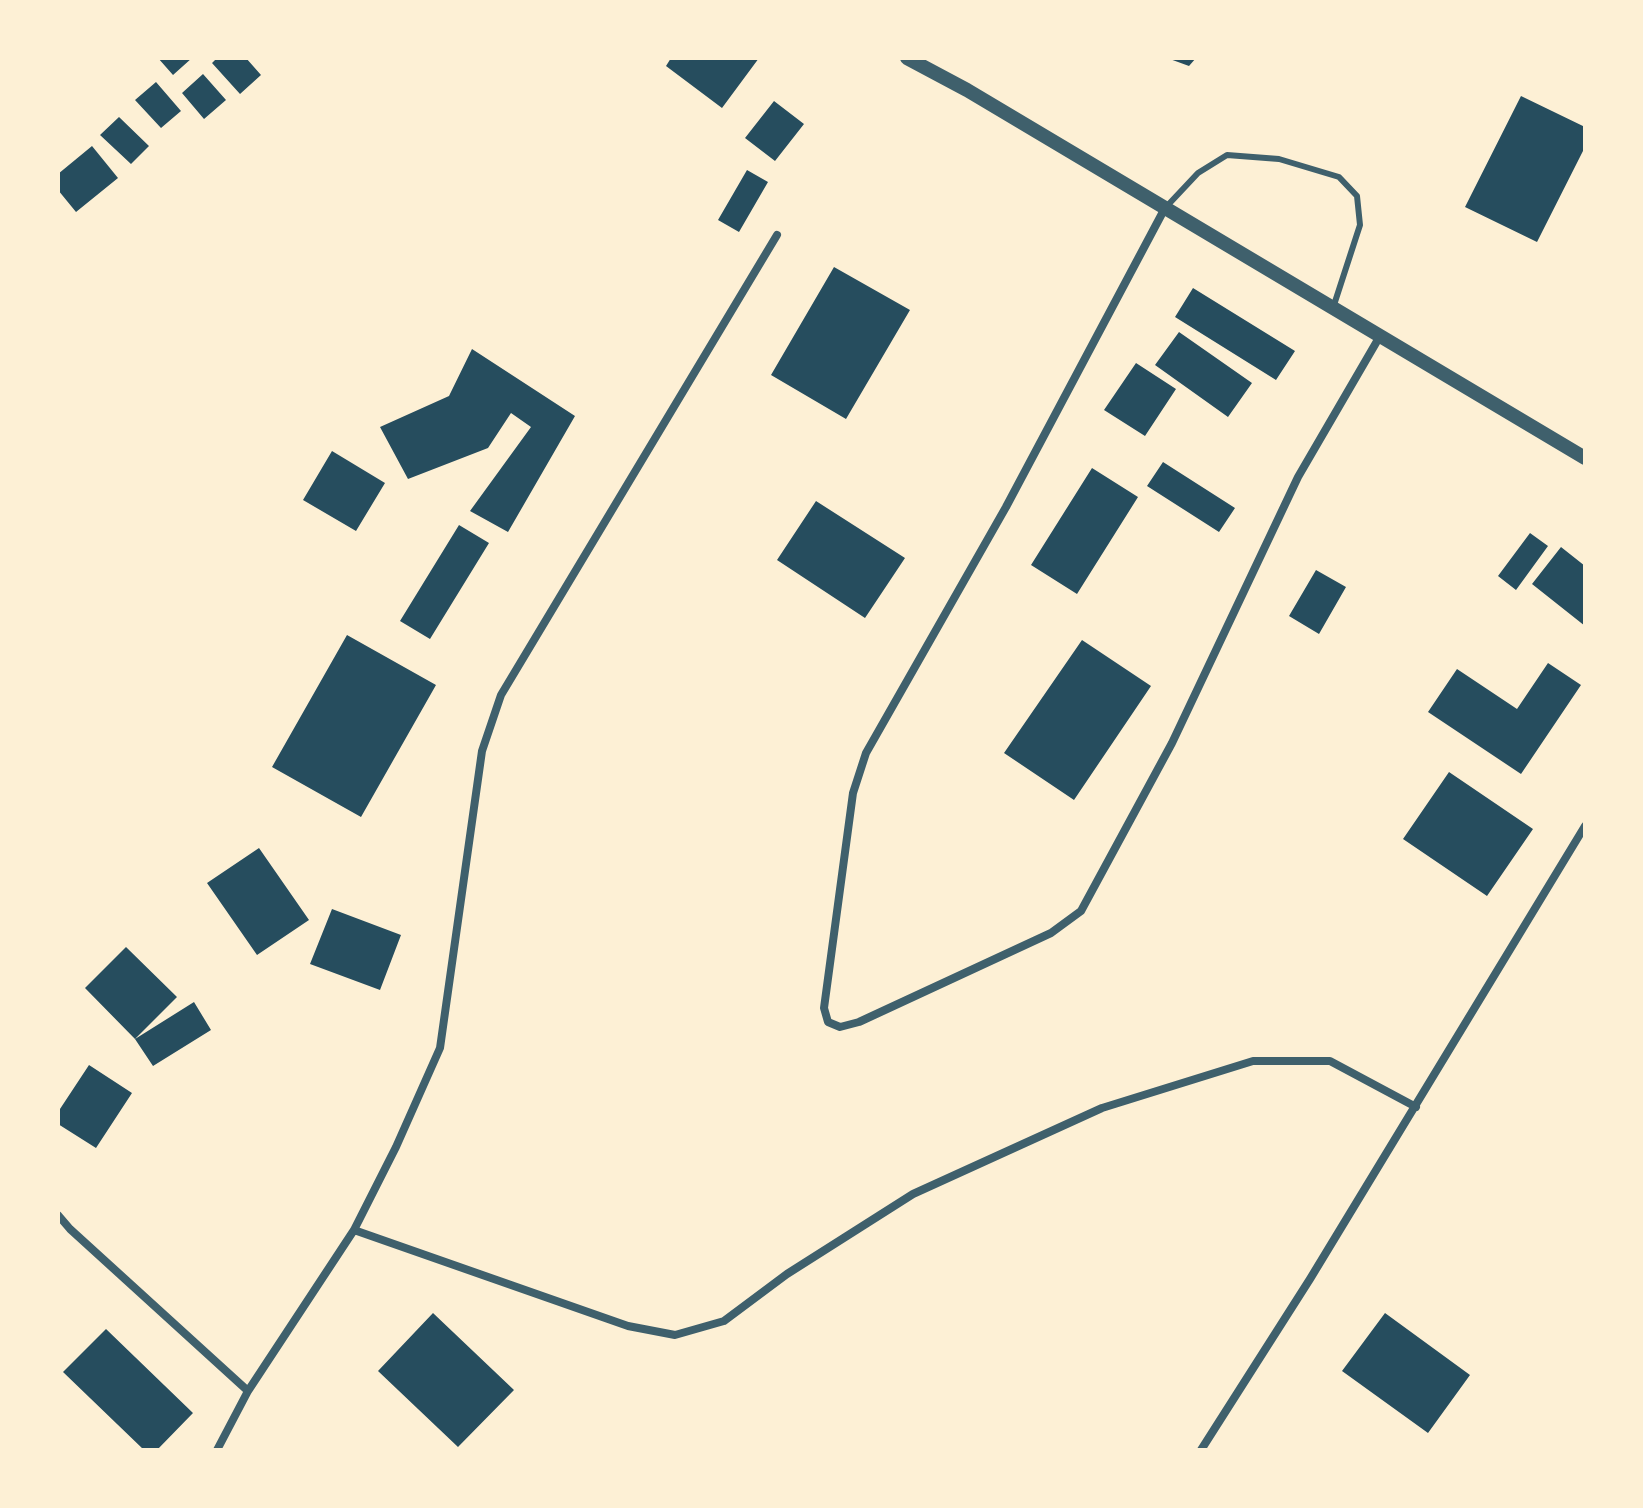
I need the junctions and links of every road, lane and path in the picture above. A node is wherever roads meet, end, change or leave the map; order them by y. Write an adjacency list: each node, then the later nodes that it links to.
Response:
1 (907, 58): 2 (street)
2 (1165, 208): 4 (street); 4 (lane); 5 (street)
3 (777, 235): 10 (street)
4 (1333, 308): 5 (street)
5 (1380, 336): 6 (street)
6 (1585, 458)
7 (1585, 826): 8 (street)
8 (1416, 1107): 10 (street); 13 (street)
9 (58, 1215): 11 (street)
10 (354, 1230): 11 (street)
11 (248, 1391): 12 (street)
12 (217, 1450)
13 (1201, 1450)

